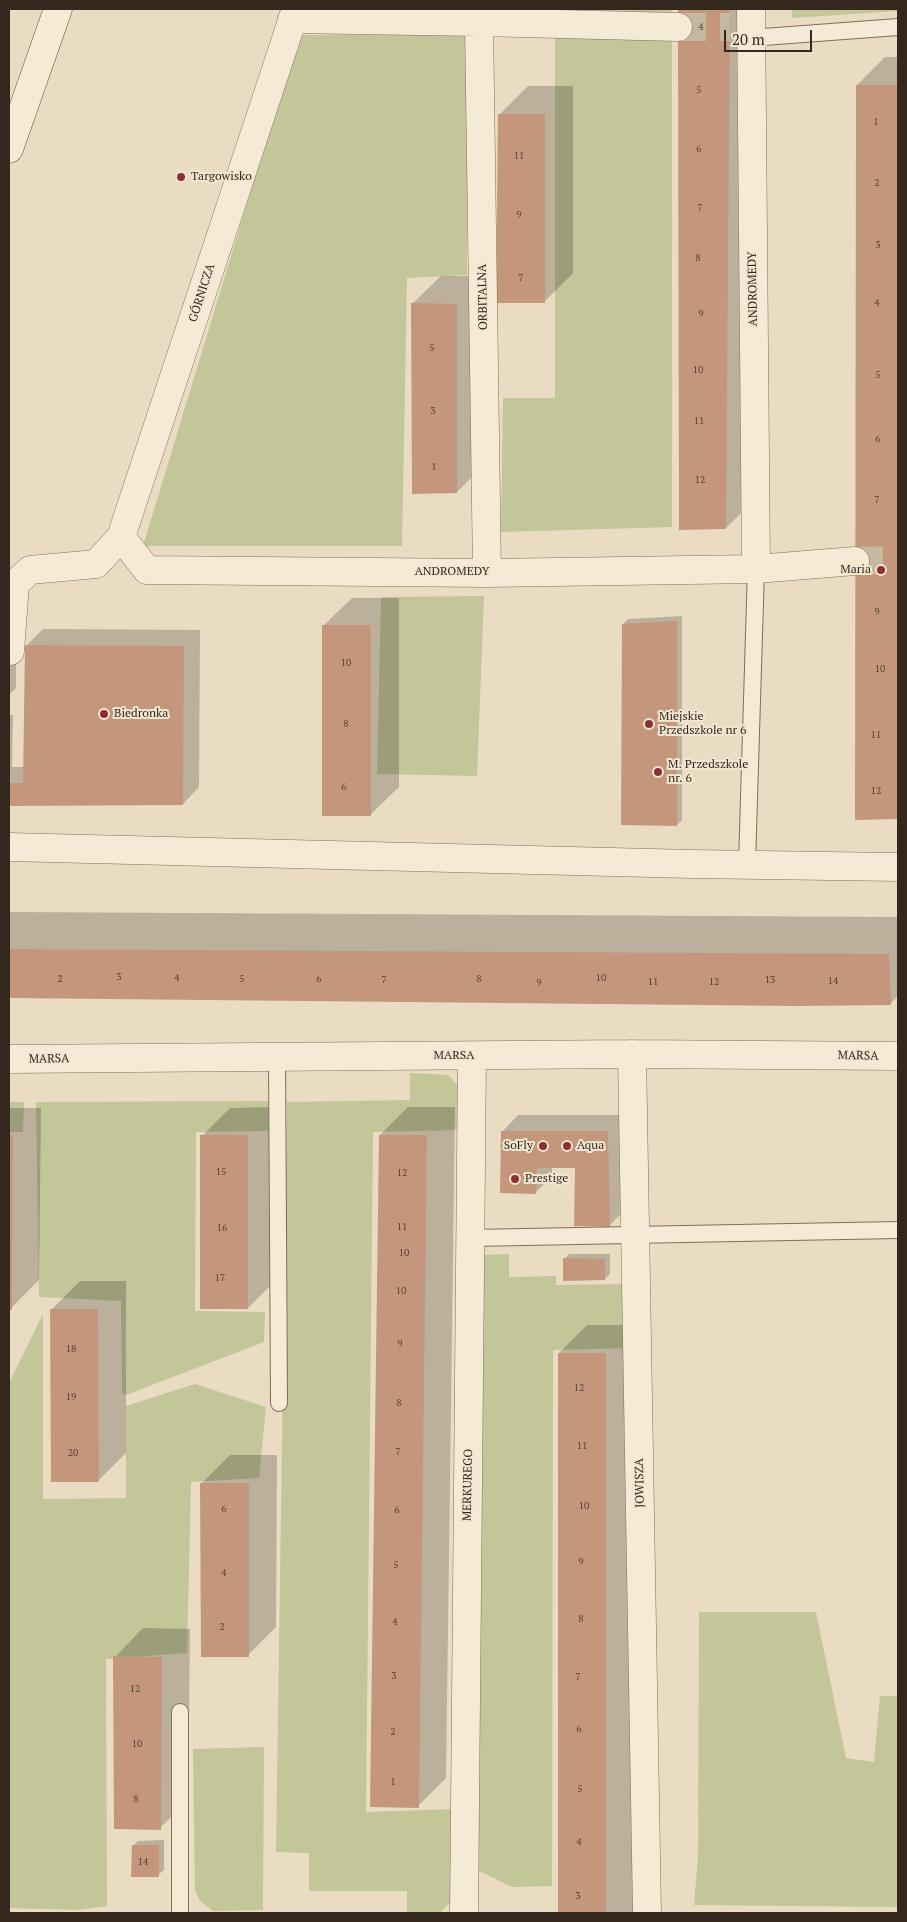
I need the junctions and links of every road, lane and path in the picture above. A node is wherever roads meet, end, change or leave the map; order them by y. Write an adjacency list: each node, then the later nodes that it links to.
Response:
1 (58, 9): 7 (street)
2 (294, 14): 3 (street); 8 (street, GÓRNICZA)
3 (489, 22): 5 (street); 11 (street, ORBITALNA)
4 (745, 25): 6 (lane); 10 (street, ANDROMEDY)
5 (678, 27)
6 (898, 27)
7 (9, 149)
8 (121, 537): 11 (street, ANDROMEDY); 12 (street)
9 (855, 561): 10 (street)
10 (756, 569): 11 (street, ANDROMEDY); 14 (lane, ANDROMEDY)
11 (487, 573)
12 (10, 651)
13 (9, 847): 14 (street)
14 (747, 864): 15 (street)
15 (898, 866)
16 (632, 1054): 17 (street, MARSA); 18 (street, MARSA); 22 (street, JOWISZA)
17 (472, 1056): 19 (street, MARSA); 23 (street, MERKUREGO)
18 (898, 1056)
19 (277, 1057): 20 (street, MARSA); 24 (lane)
20 (9, 1059)
21 (898, 1230): 22 (lane)
22 (636, 1235): 23 (lane); 28 (street, JOWISZA)
23 (470, 1238): 27 (street, MERKUREGO)
24 (279, 1403)
25 (180, 1712): 26 (lane)
26 (180, 1913)
27 (464, 1913)
28 (647, 1913)

